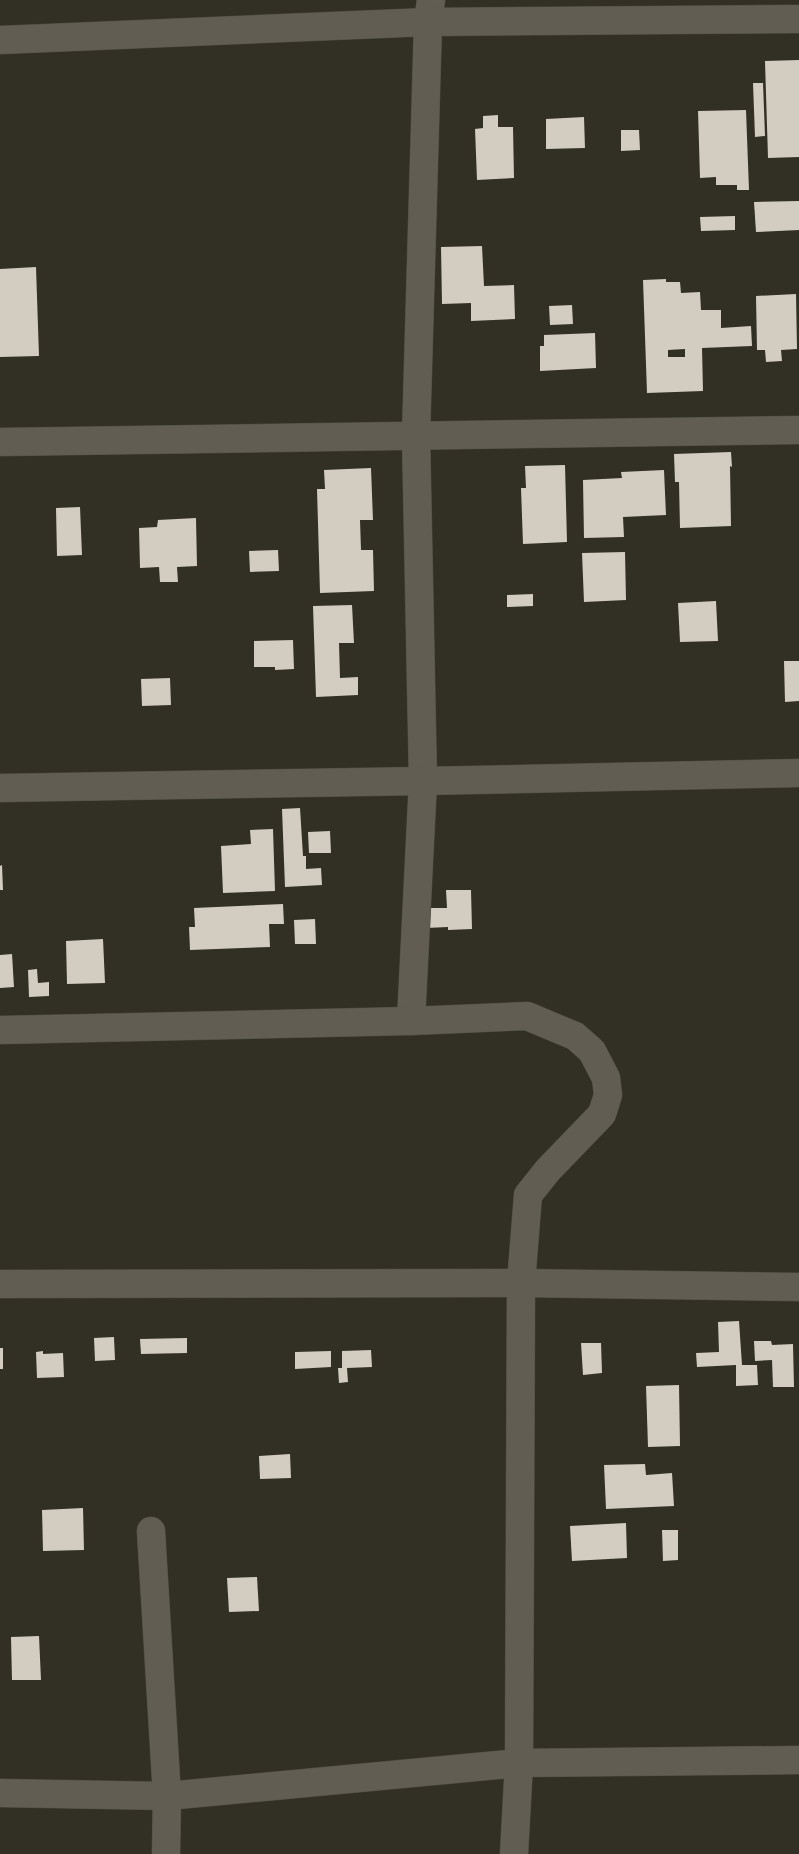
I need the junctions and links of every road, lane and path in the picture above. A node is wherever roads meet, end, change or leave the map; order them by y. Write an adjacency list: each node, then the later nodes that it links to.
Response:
1 (429, 11): 2 (street); 3 (street); 5 (street)
2 (799, 18)
3 (0, 40)
4 (799, 430): 5 (street)
5 (416, 436): 6 (street); 8 (street)
6 (0, 442)
7 (799, 772): 8 (street)
8 (423, 781): 9 (street); 10 (street)
9 (0, 788)
10 (411, 1021): 11 (street); 12 (street)
11 (0, 1030)
12 (520, 1283): 13 (street); 14 (street); 17 (street)
13 (0, 1284)
14 (799, 1287)
15 (151, 1531): 19 (street)
16 (799, 1760): 17 (street)
17 (519, 1763): 19 (street); 21 (street)
18 (0, 1793): 19 (street)
19 (167, 1796): 20 (street)
20 (166, 1854)
21 (514, 1854)

